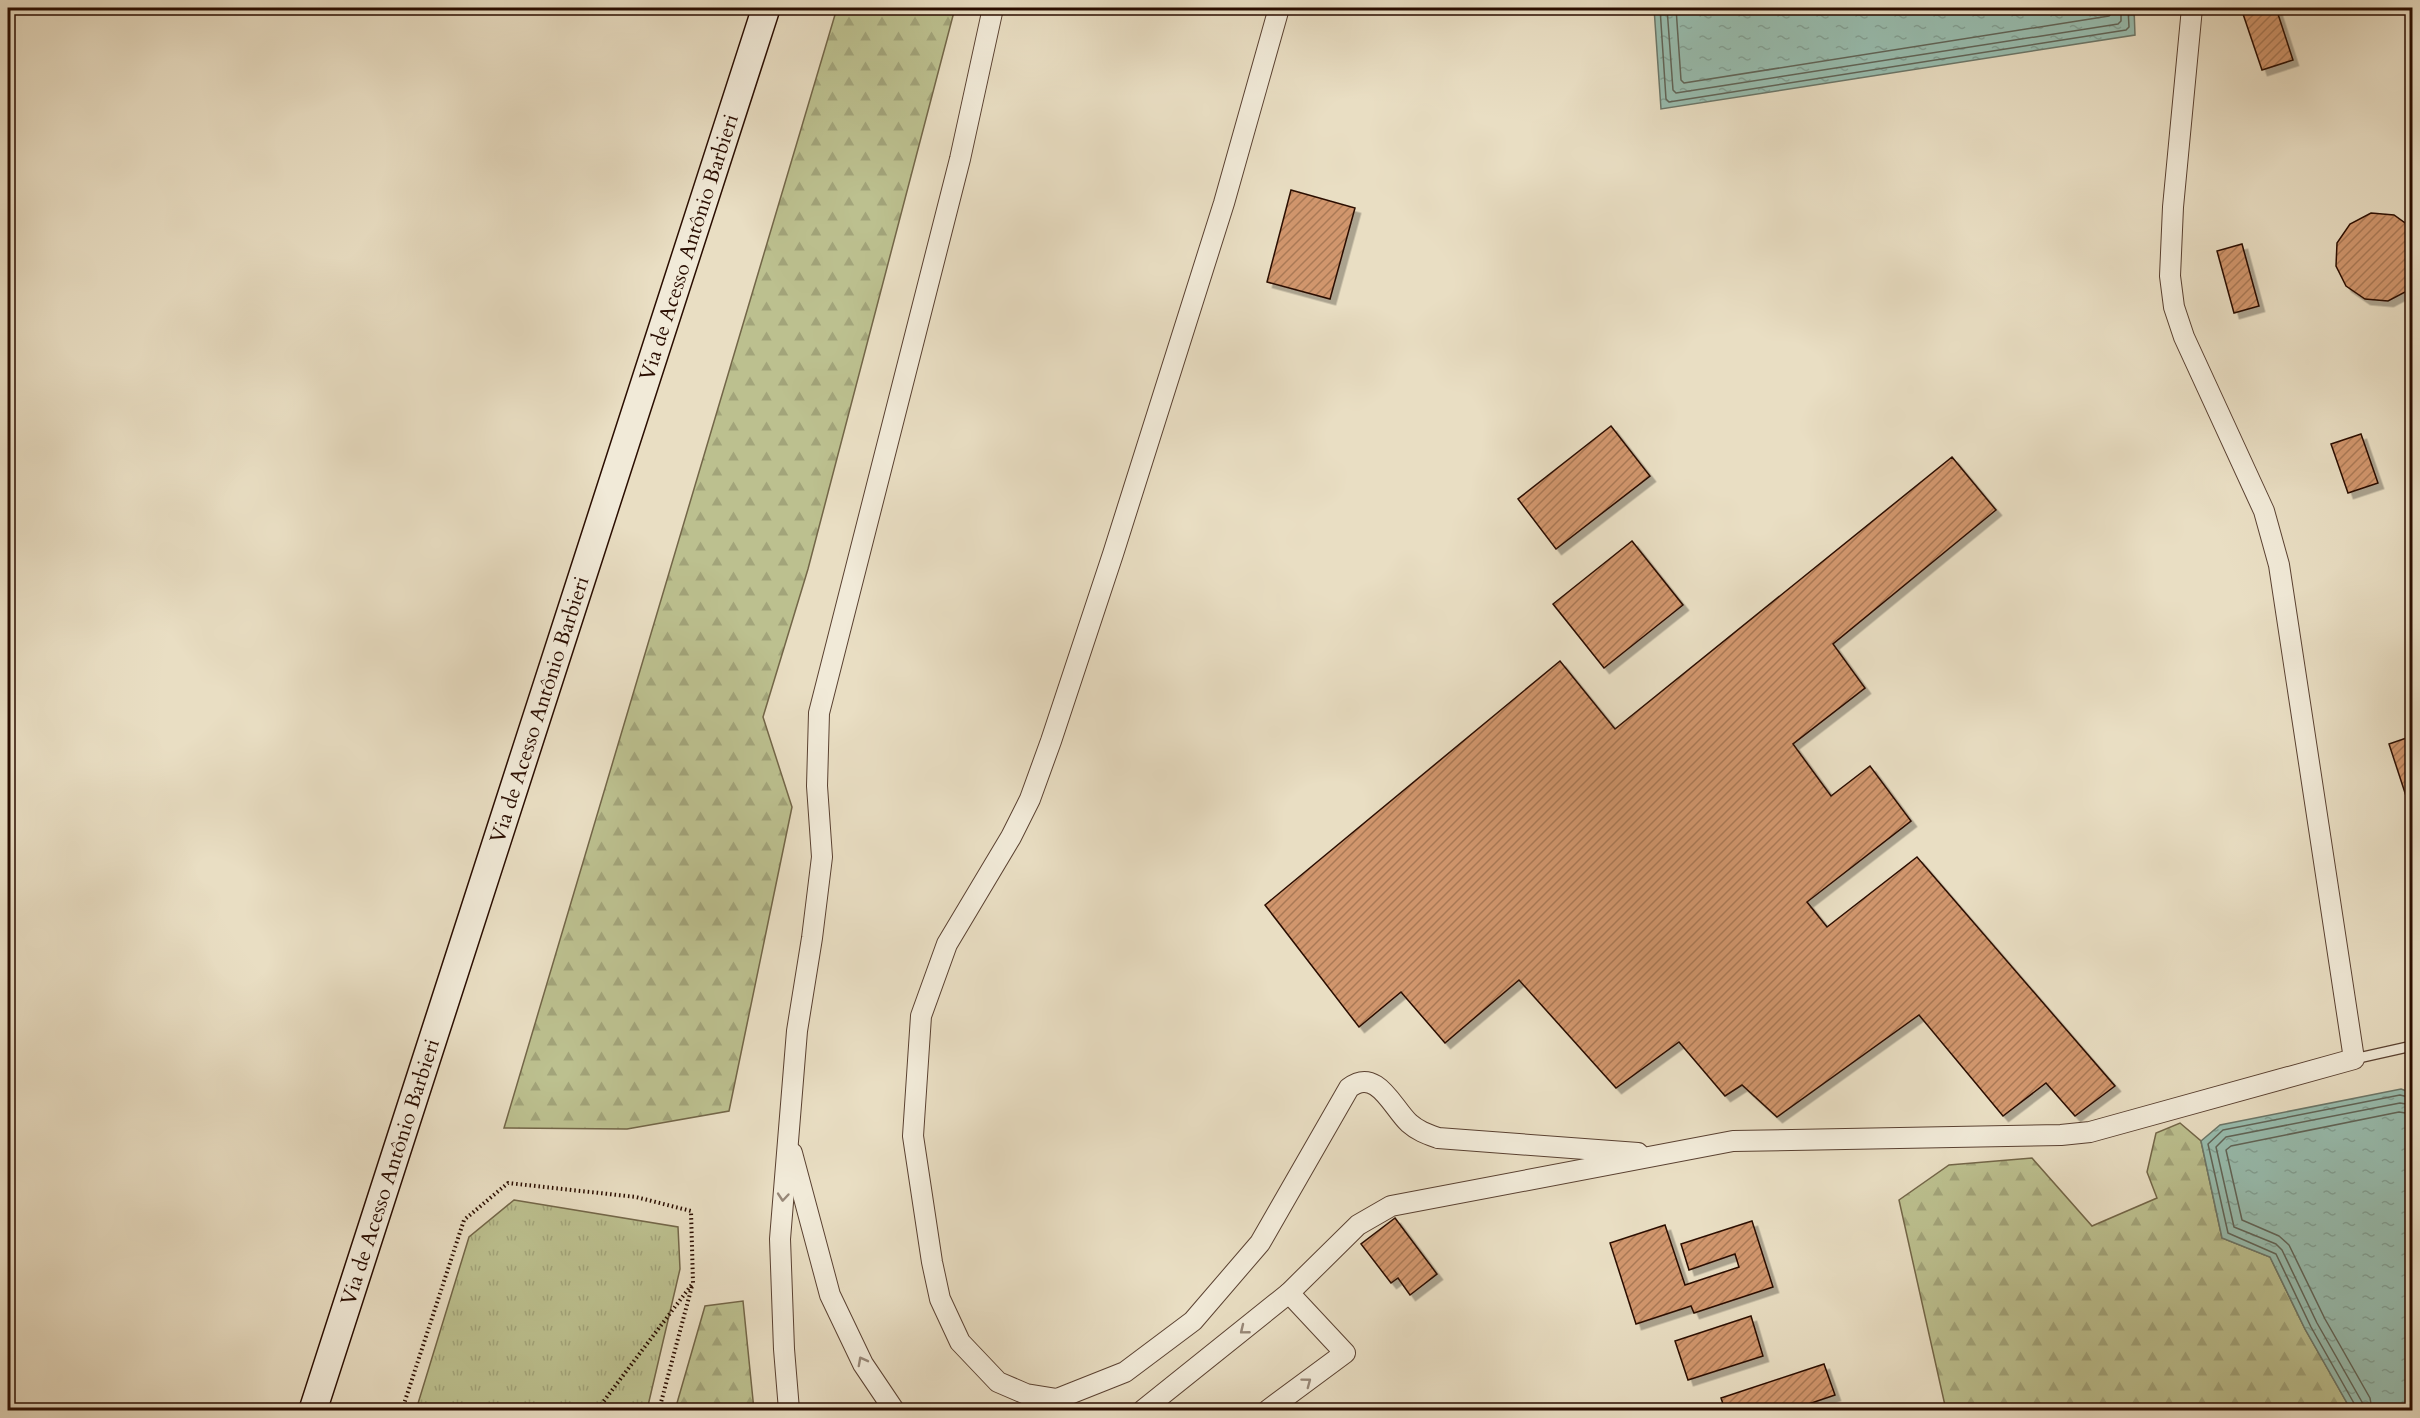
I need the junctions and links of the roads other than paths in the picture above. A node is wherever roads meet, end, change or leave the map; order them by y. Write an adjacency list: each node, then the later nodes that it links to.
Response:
1 (766, 8): 10 (main road, Via de Acesso Antônio Barbieri)
2 (993, 8): 7 (street)
3 (1279, 8): 8 (street)
4 (2192, 8): 6 (street)
5 (2412, 1046): 6 (lane)
6 (2354, 1059): 8 (street)
7 (788, 1139): 11 (street, one-way to 11); 12 (street, one-way to 7)
8 (1658, 1154): 9 (street)
9 (1289, 1293): 13 (street, one-way to 13); 14 (street, one-way to 9)
10 (313, 1410)
11 (789, 1410)
12 (894, 1410)
13 (1143, 1410)
14 (1268, 1410)

